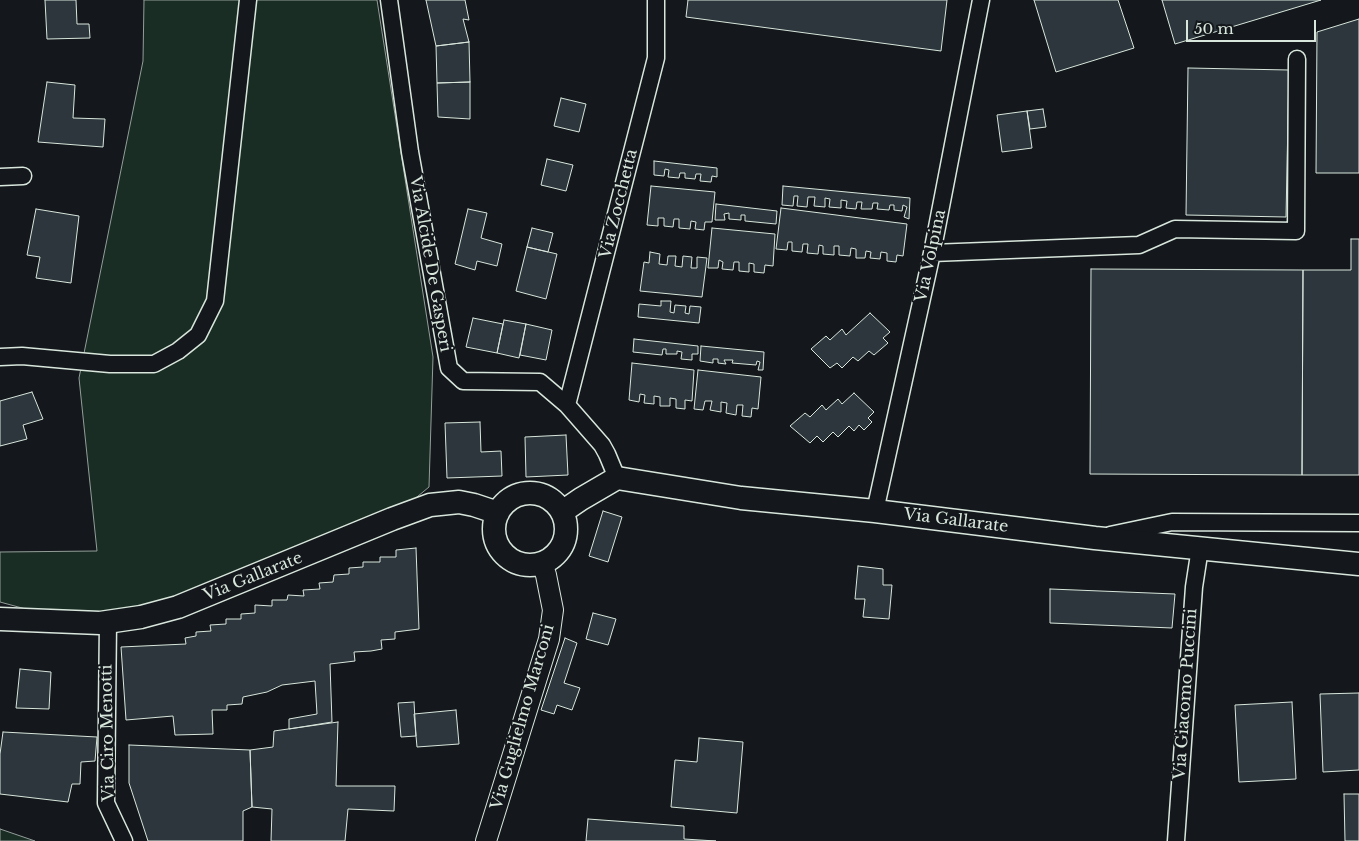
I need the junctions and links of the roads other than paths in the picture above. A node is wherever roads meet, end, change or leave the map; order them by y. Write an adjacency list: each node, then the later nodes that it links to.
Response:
1 (248, 0): 9 (street)
2 (389, 0): 10 (street, Via Alcide De Gasperi)
3 (656, 0): 10 (street, Via Zocchetta)
4 (981, 0): 8 (street, Via Volpina)
5 (1297, 58): 8 (street)
6 (23, 176): 7 (street)
7 (0, 177)
8 (932, 253): 12 (street, Via Volpina)
9 (0, 357)
10 (567, 406): 11 (street, Via Alcide De Gasperi)
11 (617, 478): 12 (main road, Via Gallarate); 13 (main road)
12 (875, 511): 16 (main road, Via Gallarate)
13 (562, 512): 14 (main road); 18 (main road)
14 (498, 513): 18 (main road); 21 (main road, Via Gallarate)
15 (1359, 524): 16 (street)
16 (1095, 538): 17 (main road, Via Gallarate)
17 (1200, 548): 19 (main road, Via Gallarate); 24 (street, Via Giacomo Puccini)
18 (542, 564): 23 (street, Via Guglielmo Marconi)
19 (1359, 564)
20 (0, 619): 21 (main road, Via Gallarate)
21 (108, 622): 22 (street, Via Ciro Menotti)
22 (124, 841)
23 (486, 841)
24 (1176, 841)

